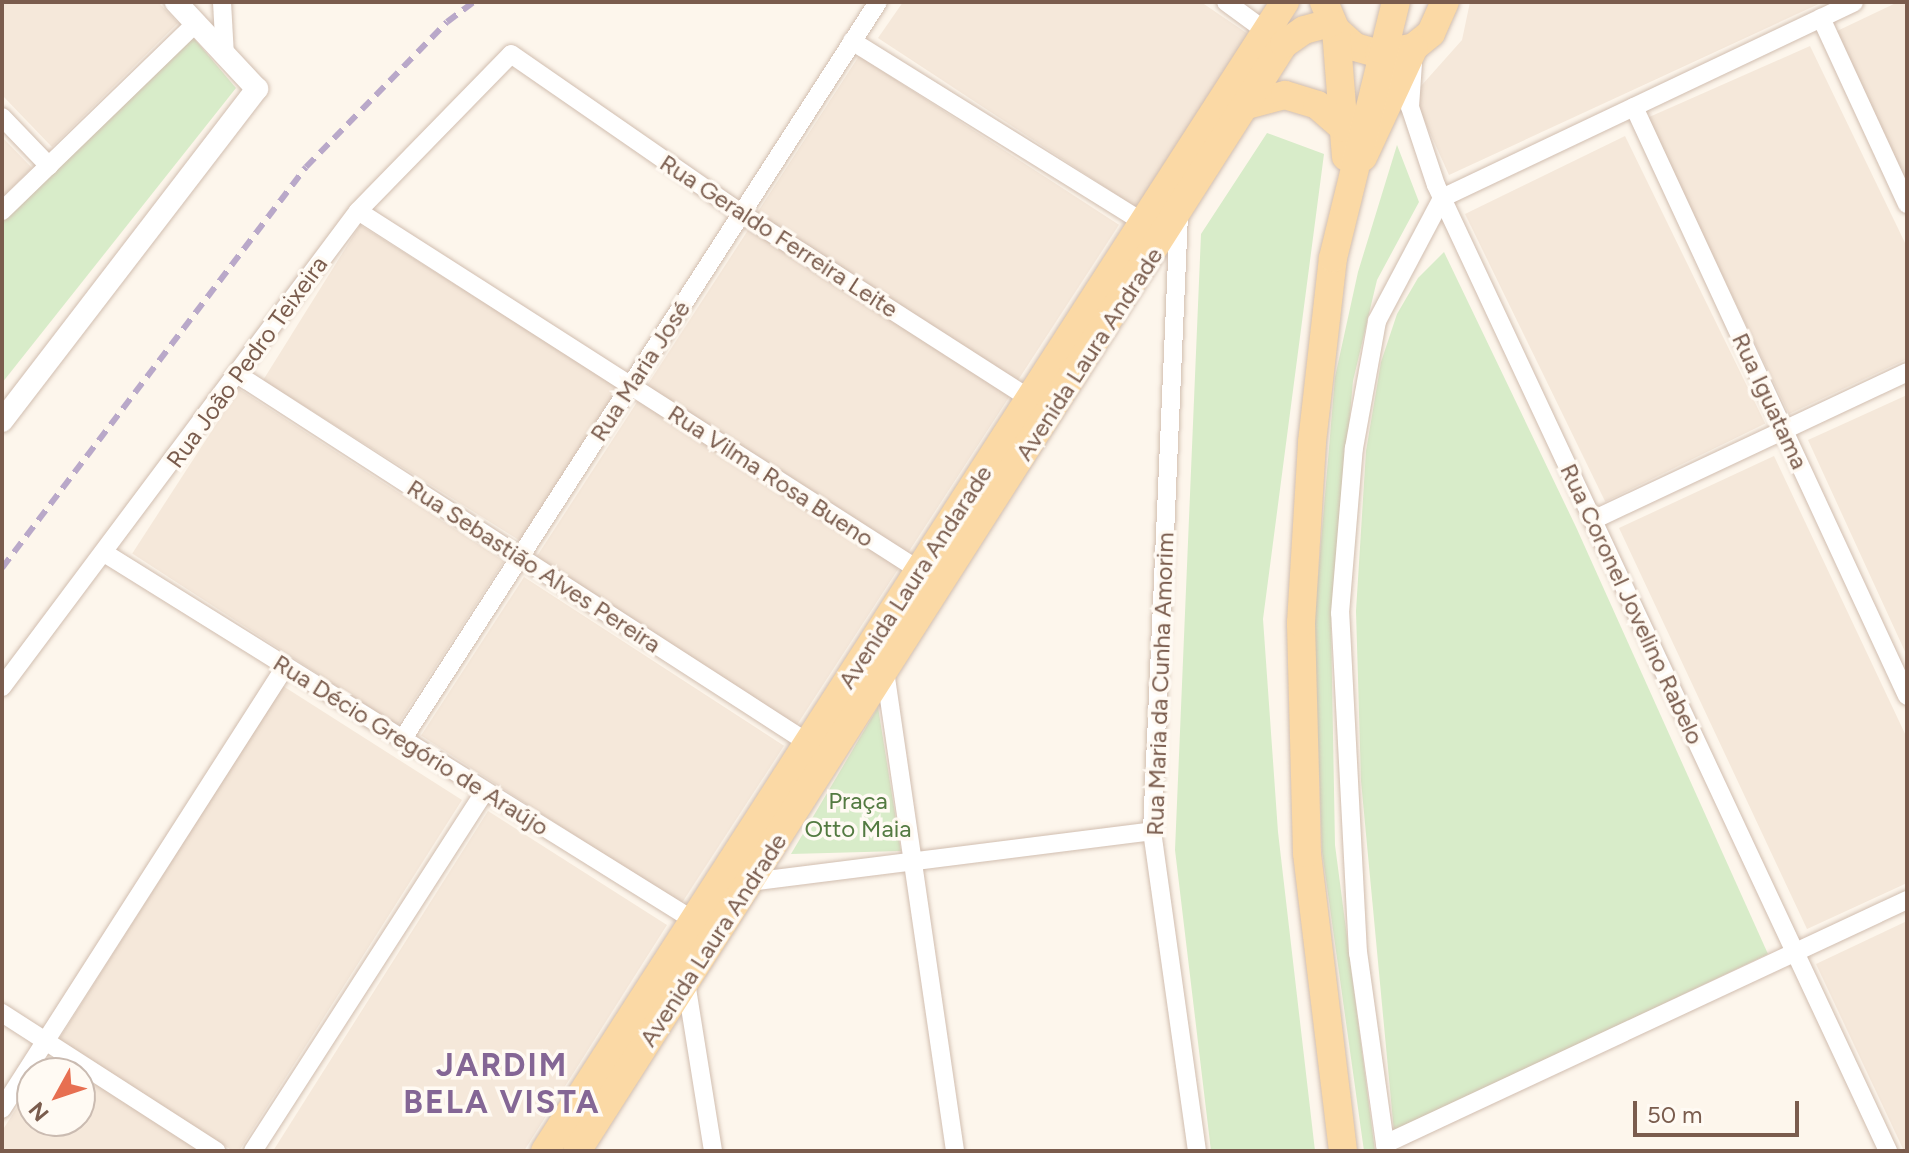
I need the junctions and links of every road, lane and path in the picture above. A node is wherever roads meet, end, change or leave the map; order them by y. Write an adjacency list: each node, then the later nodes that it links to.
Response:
1 (176, 2): 11 (street)
2 (222, 2): 17 (street)
3 (878, 2): 13 (street, Rua Maria José)
4 (1226, 2): 12 (street)
5 (1285, 2): 12 (main road, Avenida Laura Andarade)
6 (1396, 2): 16 (main road)
7 (1445, 2): 14 (main road)
8 (1854, 2): 10 (street)
9 (1330, 18): 12 (main road); 16 (main road); 21 (main road)
10 (1821, 18): 19 (street); 25 (street)
11 (196, 23): 17 (street); 22 (street)
12 (1275, 38): 18 (main road); 29 (main road, Avenida Laura Andarade)
13 (852, 41): 28 (street, Rua Maria José); 29 (street)
14 (1414, 47): 16 (main road); 23 (main road); 24 (street, Rua Coronel Jovelino Rabelo)
15 (511, 54): 27 (street, Rua João Pedro Teixeira); 28 (street, Rua Geraldo Ferreira Leite)
16 (1379, 54): 23 (main road)
17 (225, 55): 34 (street)
18 (1247, 105): 21 (main road); 29 (main road)
19 (1634, 107): 24 (street); 35 (street, Rua Iguatama)
20 (2, 117): 22 (street)
21 (1343, 128): 23 (main road)
22 (49, 166): 26 (street)
23 (1348, 181): 65 (main road)
24 (1442, 198): 36 (street, Rua Coronel Jovelino Rabelo); 57 (street)
25 (1907, 204)
26 (2, 211)
27 (358, 211): 31 (street, Rua João Pedro Teixeira); 32 (street, Rua Vilma Rosa Bueno)
28 (742, 214): 32 (street, Rua Maria José); 33 (street, Rua Geraldo Ferreira Leite)
29 (1162, 224): 33 (main road, Avenida Laura Andarade); 47 (street, Rua Maria da Cunha Amorim)
30 (1907, 372): 35 (street)
31 (237, 374): 37 (street, Rua João Pedro Teixeira); 38 (street, Rua Sebastião Alves Pereira)
32 (630, 386): 38 (street, Rua Maria José); 39 (street, Rua Vilma Rosa Bueno)
33 (1041, 406): 39 (main road, Avenida Laura Andarade)
34 (2, 421)
35 (1784, 430): 36 (street); 43 (street, Rua Iguatama)
36 (1593, 520): 52 (street, Rua Coronel Jovelino Rabelo)
37 (106, 554): 40 (street, Rua Décio Gregório de Araújo); 42 (street, Rua João Pedro Teixeira)
38 (520, 557): 44 (street, Rua Maria José); 45 (street, Rua Sebastião Alves Pereira)
39 (930, 577): 41 (main road, Avenida Laura Andrade); 45 (main road, Avenida Laura Andarade)
40 (285, 667): 44 (street, Rua Décio Gregório de Araújo); 55 (street)
41 (885, 671): 45 (main road, Avenida Laura Andrade); 48 (street)
42 (2, 687)
43 (1907, 696)
44 (402, 740): 46 (street, Rua Décio Gregório de Araújo)
45 (819, 750): 49 (main road, Avenida Laura Andrade); 51 (main road, Avenida Laura Andarade)
46 (484, 792): 51 (street, Rua Décio Gregório de Araújo); 59 (street)
47 (1152, 831): 48 (street); 64 (street, Rua Maria da Cunha Amorim)
48 (913, 861): 49 (street); 63 (street)
49 (750, 882): 51 (main road, Avenida Laura Andrade)
50 (1907, 900): 52 (street)
51 (705, 928): 53 (main road, Avenida Laura Andarade)
52 (1795, 952): 57 (street); 66 (street, Rua Coronel Jovelino Rabelo)
53 (677, 971): 60 (main road, Avenida Laura Andarade); 61 (main road, Avenida Laura Andrade); 62 (street)
54 (2, 1013): 55 (street)
55 (45, 1042): 56 (street); 58 (street)
56 (2, 1109)
57 (1386, 1148)
58 (216, 1151)
59 (253, 1151)
60 (545, 1151)
61 (577, 1151)
62 (713, 1151)
63 (955, 1151)
64 (1197, 1151)
65 (1343, 1151)
66 (1888, 1151)

